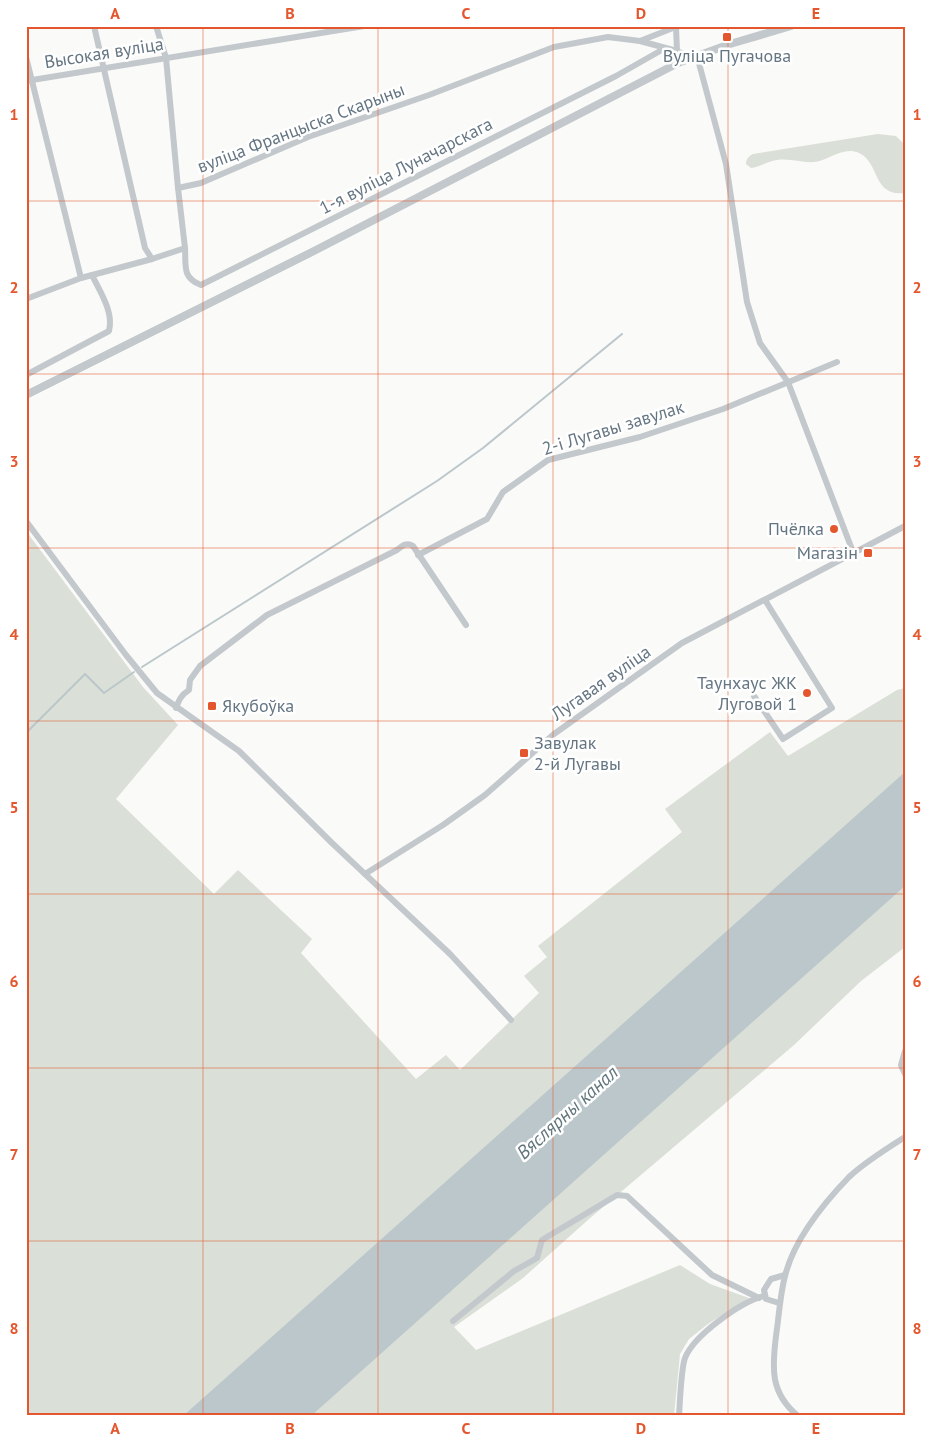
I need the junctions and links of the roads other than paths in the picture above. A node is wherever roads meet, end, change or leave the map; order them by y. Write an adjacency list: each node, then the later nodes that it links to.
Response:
1 (94, 26): 12 (street)
2 (156, 26): 11 (street)
3 (364, 26): 11 (street, Высокая вуліца)
4 (791, 26): 10 (street)
5 (677, 27): 6 (street, вуліца Францыска Скарыны); 8 (street)
6 (640, 41): 7 (street); 14 (street, вуліца Францыска Скарыны)
7 (662, 48): 8 (street); 15 (street, 1-я вуліца Луначарскага)
8 (677, 51): 10 (street)
9 (26, 57): 13 (street)
10 (694, 57): 22 (street); 23 (street)
11 (166, 58): 12 (street, Высокая вуліца); 14 (street)
12 (104, 69): 13 (street, Высокая вуліца); 16 (street)
13 (29, 80): 18 (street)
14 (178, 188): 15 (street, вуліца Францыска Скарыны)
15 (185, 248): 16 (street)
16 (152, 259): 17 (street)
17 (92, 275): 18 (street); 21 (street)
18 (81, 278): 19 (street)
19 (26, 299)
20 (837, 362): 22 (street, 2-і Лугавы завулак)
21 (26, 375)
22 (788, 382): 26 (street); 27 (street, 2-і Лугавы завулак)
23 (26, 395)
24 (26, 521): 31 (street)
25 (905, 526): 26 (street, Лугавая вуліца)
26 (853, 552): 28 (street, Лугавая вуліца)
27 (418, 555): 29 (street); 31 (street)
28 (765, 600): 30 (street); 32 (street, Лугавая вуліца)
29 (466, 626)
30 (754, 696)
31 (176, 708): 32 (street)
32 (365, 874): 33 (street)
33 (511, 1020)
34 (905, 1050): 35 (street)
35 (905, 1074)
36 (905, 1137): 37 (street)
37 (785, 1275): 38 (street); 39 (street)
38 (762, 1297): 39 (street); 40 (street); 41 (street)
39 (779, 1303): 42 (street)
40 (453, 1321)
41 (679, 1416)
42 (798, 1416)

